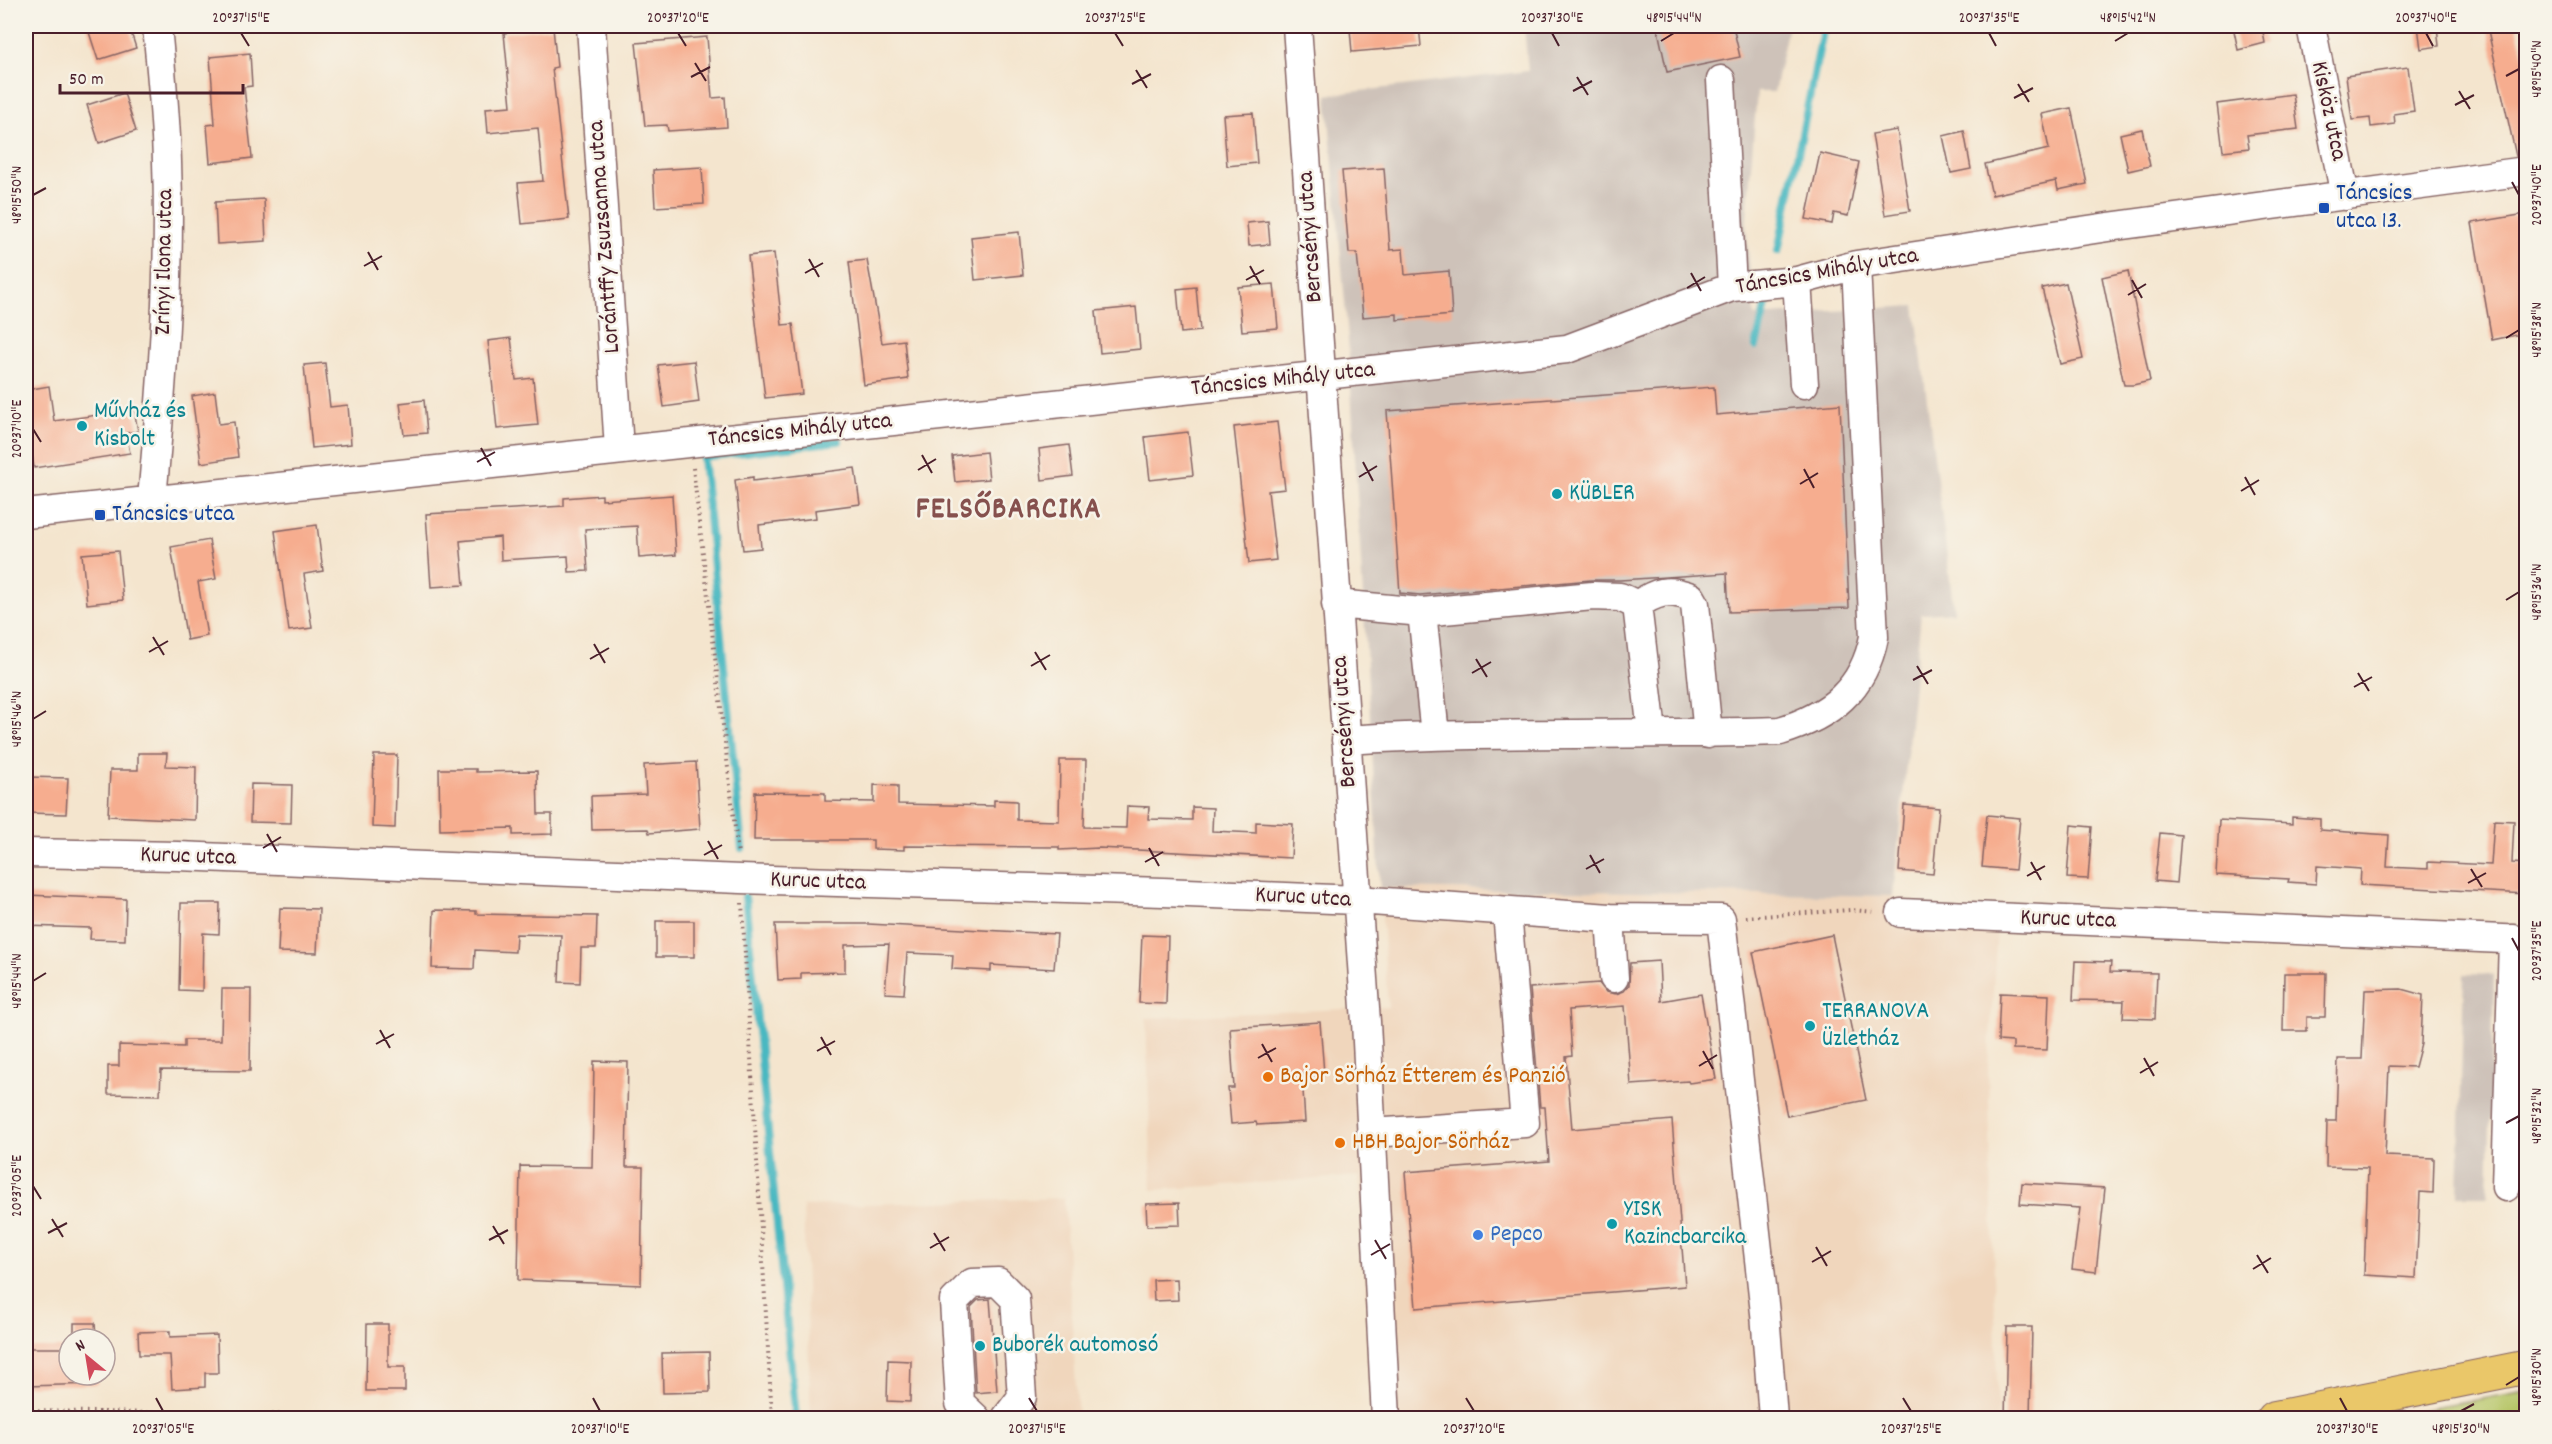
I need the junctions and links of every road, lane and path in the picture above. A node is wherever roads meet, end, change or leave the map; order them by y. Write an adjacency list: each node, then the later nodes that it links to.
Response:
1 (157, 26): 15 (street, Zrínyi Ilona utca)
2 (591, 26): 14 (street, Lorántffy Zsuzsanna utca)
3 (1298, 26): 11 (street, Bercsényi utca)
4 (2310, 26): 7 (street, Kisköz utca)
5 (1721, 80): 10 (street)
6 (2526, 171): 7 (street, Táncsics Mihály utca)
7 (2345, 196): 8 (street, Táncsics Mihály utca)
8 (1856, 265): 9 (street, Táncsics Mihály utca); 21 (street)
9 (1797, 281): 10 (street, Táncsics Mihály utca); 12 (street)
10 (1732, 287): 11 (street, Táncsics Mihály utca)
11 (1320, 377): 13 (street, Táncsics Mihály utca); 17 (street, Bercsényi utca)
12 (1804, 384)
13 (689, 443): 14 (street, Táncsics Mihály utca); 25 (path)
14 (619, 449): 15 (street, Táncsics Mihály utca)
15 (152, 499): 16 (street, Táncsics Mihály utca)
16 (26, 514)
17 (1336, 604): 19 (street); 23 (street, Bercsényi utca)
18 (1637, 605): 19 (street); 20 (street); 21 (street)
19 (1422, 612): 22 (street)
20 (1652, 732): 21 (street); 22 (street)
21 (1708, 734)
22 (1435, 735): 23 (street)
23 (1346, 740): 26 (street, Bercsényi utca)
24 (26, 853): 25 (street, Kuruc utca)
25 (741, 879): 26 (street, Kuruc utca); 38 (path)
26 (1357, 900): 27 (street, Kuruc utca); 33 (street, Bercsényi utca)
27 (1507, 912): 29 (street, Kuruc utca); 33 (street)
28 (1901, 913): 30 (path); 31 (street, Kuruc utca)
29 (1610, 918): 30 (street, Kuruc utca); 32 (street)
30 (1721, 919): 42 (street)
31 (2520, 940): 34 (street)
32 (1614, 978)
33 (1371, 1133): 41 (street, Bercsényi utca)
34 (2506, 1187)
35 (2526, 1367): 43 (main road)
36 (26, 1411): 37 (path)
37 (375, 1419)
38 (772, 1419)
39 (976, 1419): 40 (street)
40 (1006, 1419)
41 (1386, 1419)
42 (1773, 1419)
43 (2273, 1419)

